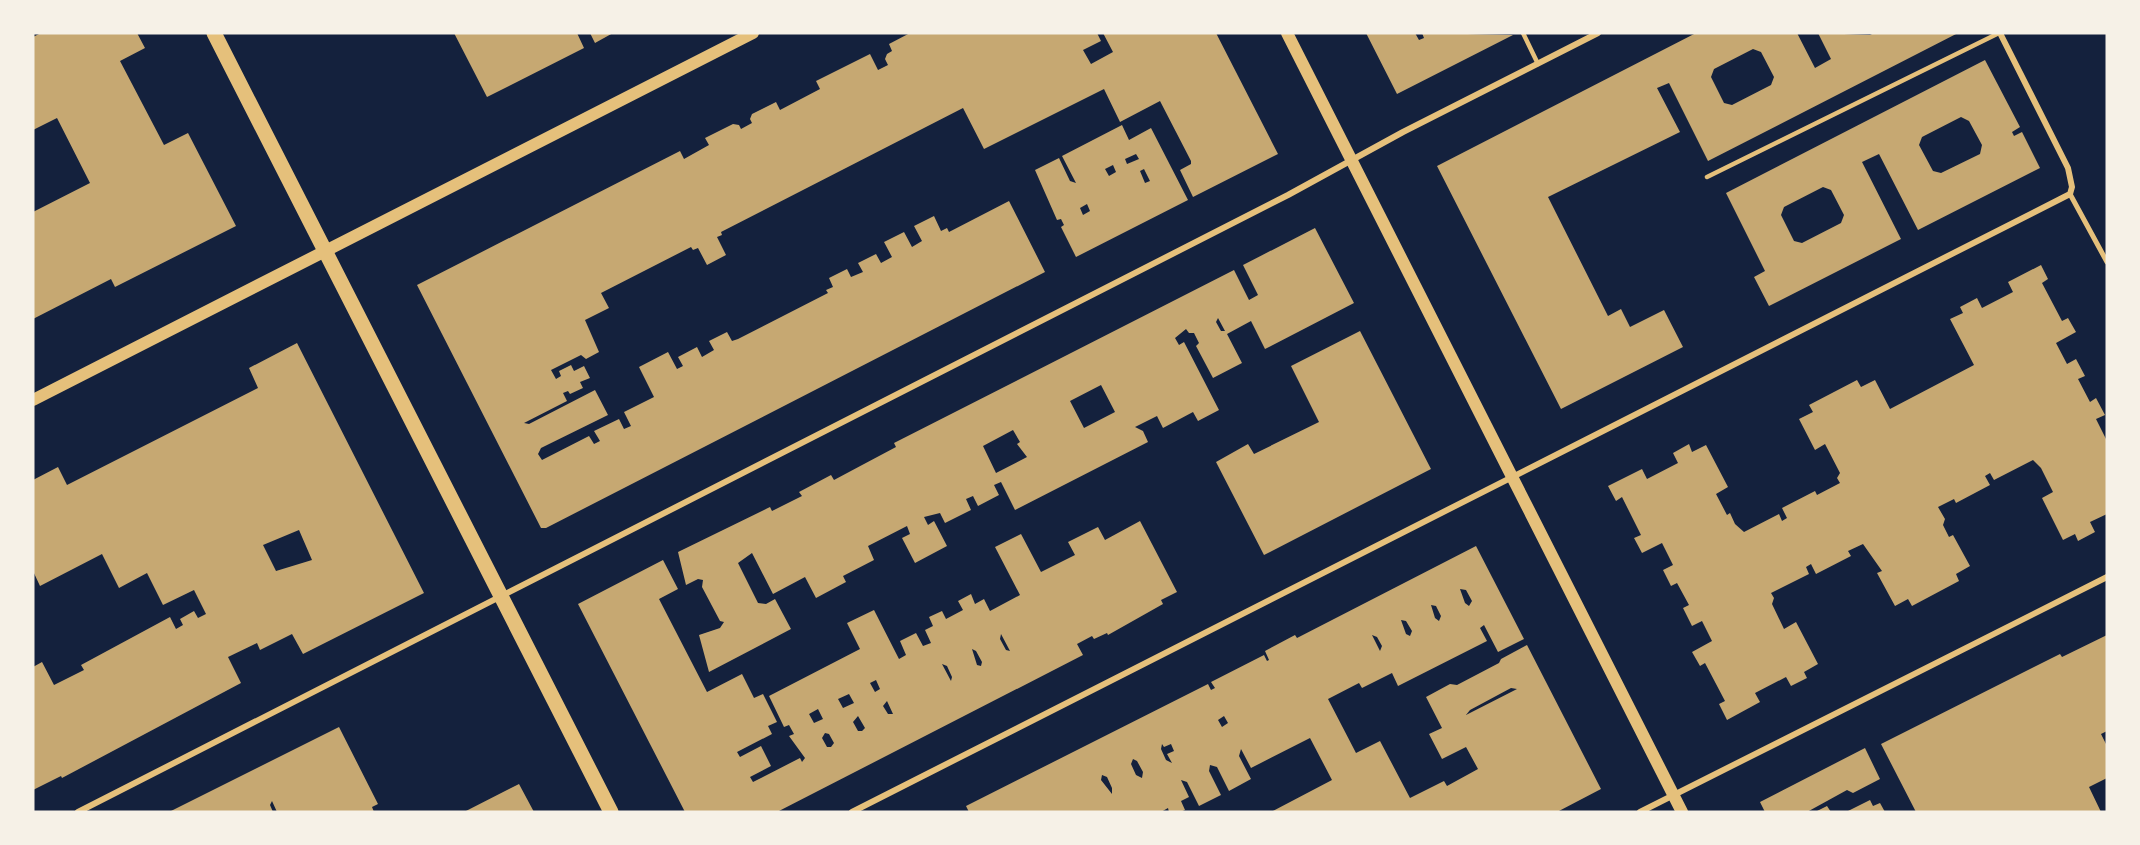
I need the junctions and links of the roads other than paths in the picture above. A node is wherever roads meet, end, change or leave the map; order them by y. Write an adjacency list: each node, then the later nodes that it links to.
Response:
1 (214, 33): 11 (main road)
2 (753, 33): 11 (main road)
3 (1287, 33): 8 (main road)
4 (1523, 33): 7 (lane)
5 (1598, 33): 7 (street)
6 (1999, 33): 9 (lane); 10 (street)
7 (1538, 64): 8 (street)
8 (1351, 161): 14 (main road); 16 (street)
9 (1707, 177)
10 (2070, 194): 12 (street); 14 (street)
11 (325, 252): 13 (main road); 16 (main road)
12 (2107, 262)
13 (33, 400)
14 (1511, 477): 17 (main road); 20 (street)
15 (2107, 577): 17 (street)
16 (502, 597): 18 (street); 19 (main road)
17 (1674, 795): 21 (street); 22 (main road)
18 (78, 812)
19 (611, 812)
20 (852, 812)
21 (1641, 812)
22 (1682, 812)

